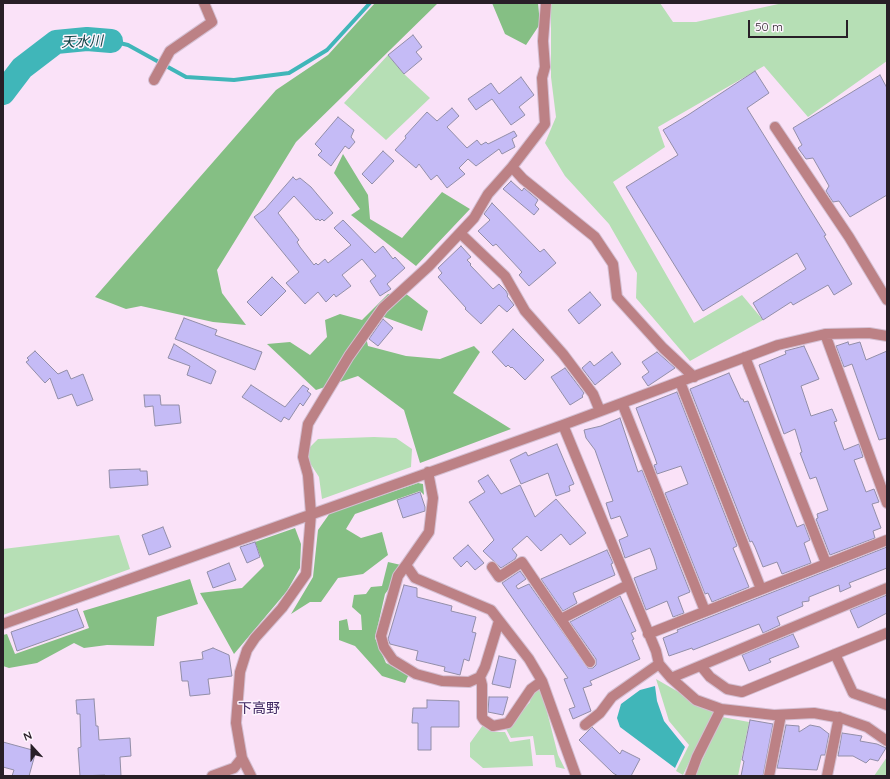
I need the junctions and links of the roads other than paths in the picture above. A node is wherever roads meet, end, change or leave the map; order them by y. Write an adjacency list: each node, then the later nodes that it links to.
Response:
1 (204, 3): 3 (street)
2 (546, 3): 5 (street)
3 (154, 80)
4 (775, 127): 7 (street)
5 (512, 167): 6 (street); 11 (street)
6 (460, 233): 14 (street); 18 (street)
7 (887, 300)
8 (825, 334): 9 (street); 10 (street); 17 (street)
9 (887, 336)
10 (745, 357): 11 (street); 20 (street)
11 (694, 377): 12 (street)
12 (680, 382): 13 (street); 25 (street)
13 (622, 403): 14 (street); 26 (street)
14 (600, 411): 15 (street)
15 (563, 425): 16 (street); 23 (street)
16 (428, 472): 18 (street); 21 (street)
17 (887, 503)
18 (311, 514): 29 (street); 45 (street)
19 (887, 540): 20 (street)
20 (826, 563): 25 (street)
21 (406, 565): 28 (street); 36 (street)
22 (492, 567): 27 (street)
23 (628, 585): 27 (street); 31 (street)
24 (887, 588): 35 (street)
25 (761, 589): 26 (street)
26 (705, 611): 31 (street)
27 (561, 619): 33 (street)
28 (499, 620): 36 (street); 38 (street)
29 (3, 624)
30 (887, 633): 32 (street)
31 (648, 634): 34 (street)
32 (835, 654): 35 (street); 39 (street)
33 (590, 662)
34 (659, 664): 37 (street); 43 (street)
35 (701, 666): 37 (street)
36 (480, 677): 38 (street)
37 (671, 678): 40 (street)
38 (542, 681): 48 (street)
39 (887, 705)
40 (721, 709): 41 (street); 49 (street)
41 (782, 715): 42 (street); 50 (street)
42 (839, 718): 44 (street); 51 (street)
43 (585, 725)
44 (887, 741)
45 (242, 758): 46 (street); 47 (street)
46 (212, 776)
47 (251, 776)
48 (576, 776)
49 (690, 776)
50 (769, 776)
51 (827, 776)

